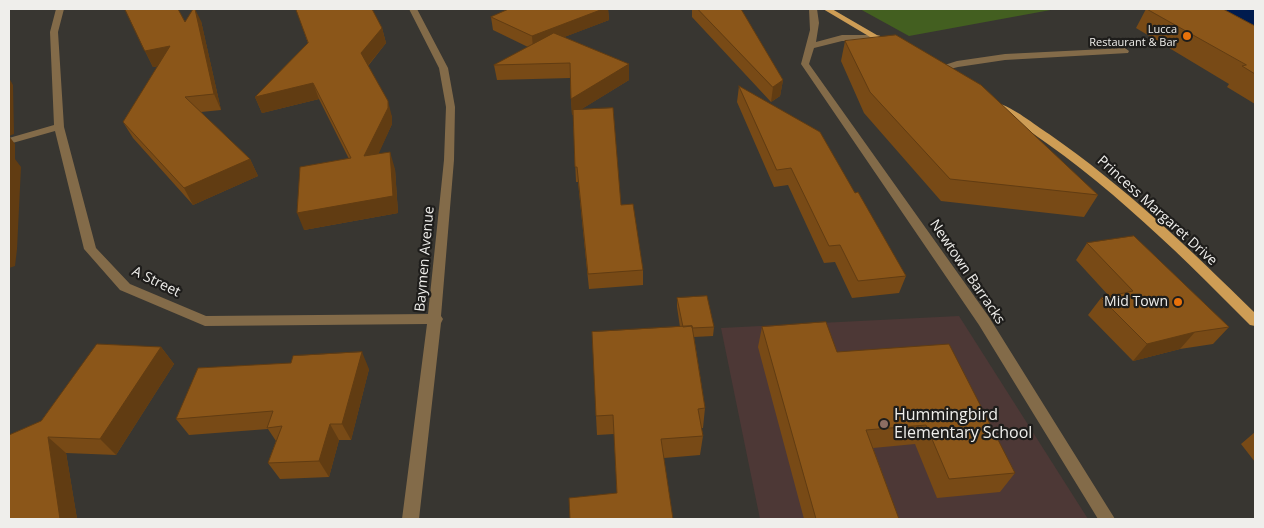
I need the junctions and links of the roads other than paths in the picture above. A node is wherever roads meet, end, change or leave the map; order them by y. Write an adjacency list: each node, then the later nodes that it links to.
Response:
1 (60, 9): 12 (street, A Street)
2 (413, 9): 14 (street, Baymen Avenue)
3 (812, 9): 6 (street, Newtown Barracks)
4 (827, 9): 5 (main road)
5 (879, 38): 6 (street); 8 (main road)
6 (810, 46): 17 (street, Newtown Barracks)
7 (1126, 51): 9 (street)
8 (902, 52)
9 (930, 68): 10 (main road)
10 (952, 80)
11 (986, 100): 15 (main road, Princess Margaret Drive)
12 (59, 127): 13 (street); 14 (street, A Street)
13 (9, 141)
14 (436, 320): 16 (street, Baymen Avenue)
15 (1255, 321)
16 (411, 519)
17 (1107, 519)

